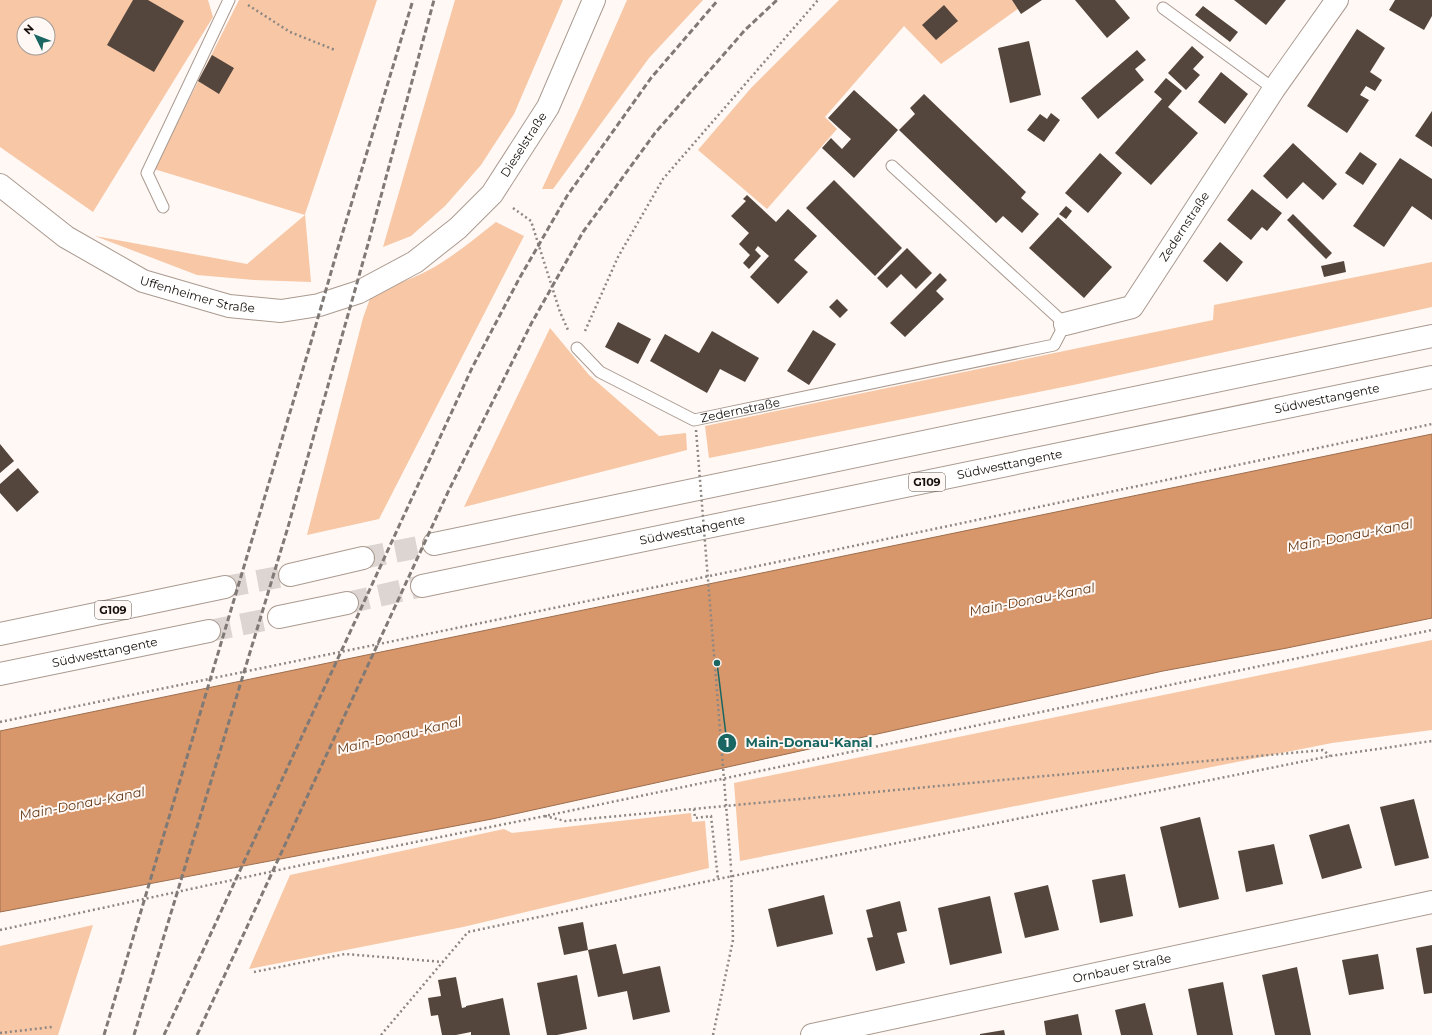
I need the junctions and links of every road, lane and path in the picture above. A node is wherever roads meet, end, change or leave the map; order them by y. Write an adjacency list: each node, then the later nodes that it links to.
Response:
1 (229, 0): 12 (lane)
2 (594, 0): 11 (main road, Dieselstraße)
3 (818, 0): 16 (path)
4 (1337, 0): 8 (main road, Zedernstraße)
5 (247, 4): 7 (path)
6 (1163, 8): 8 (lane)
7 (335, 50)
8 (1274, 89): 14 (main road, Zedernstraße)
9 (892, 166): 14 (lane)
10 (0, 184): 13 (main road, Uffenheimer Straße)
11 (492, 194): 13 (main road, Dieselstraße); 16 (path)
12 (163, 207)
13 (415, 262)
14 (1065, 324): 16 (lane, Zedernstraße)
15 (1432, 336): 20 (main road)
16 (577, 348)
17 (1432, 377): 23 (main road, Südwesttangente / G109)
18 (1432, 424): 31 (path)
19 (696, 430): 36 (path, bridge)
20 (434, 544)
21 (363, 558): 22 (main road)
22 (290, 575)
23 (422, 586)
24 (225, 587): 29 (main road, G109)
25 (347, 603): 26 (main road)
26 (279, 617)
27 (1432, 630): 35 (path)
28 (209, 631): 30 (main road, Südwesttangente)
29 (0, 634)
30 (0, 674)
31 (0, 722)
32 (1432, 741): 33 (path)
33 (1330, 756): 34 (path); 36 (path)
34 (694, 809): 35 (path); 37 (path)
35 (545, 816): 39 (path)
36 (731, 876): 37 (path); 45 (path)
37 (718, 879): 40 (path)
38 (1432, 902): 46 (main road, Ornbauer Straße)
39 (0, 930)
40 (444, 962): 41 (path); 44 (path)
41 (254, 972)
42 (52, 1027): 43 (path)
43 (0, 1033)
44 (381, 1035)
45 (713, 1035)
46 (812, 1035)

